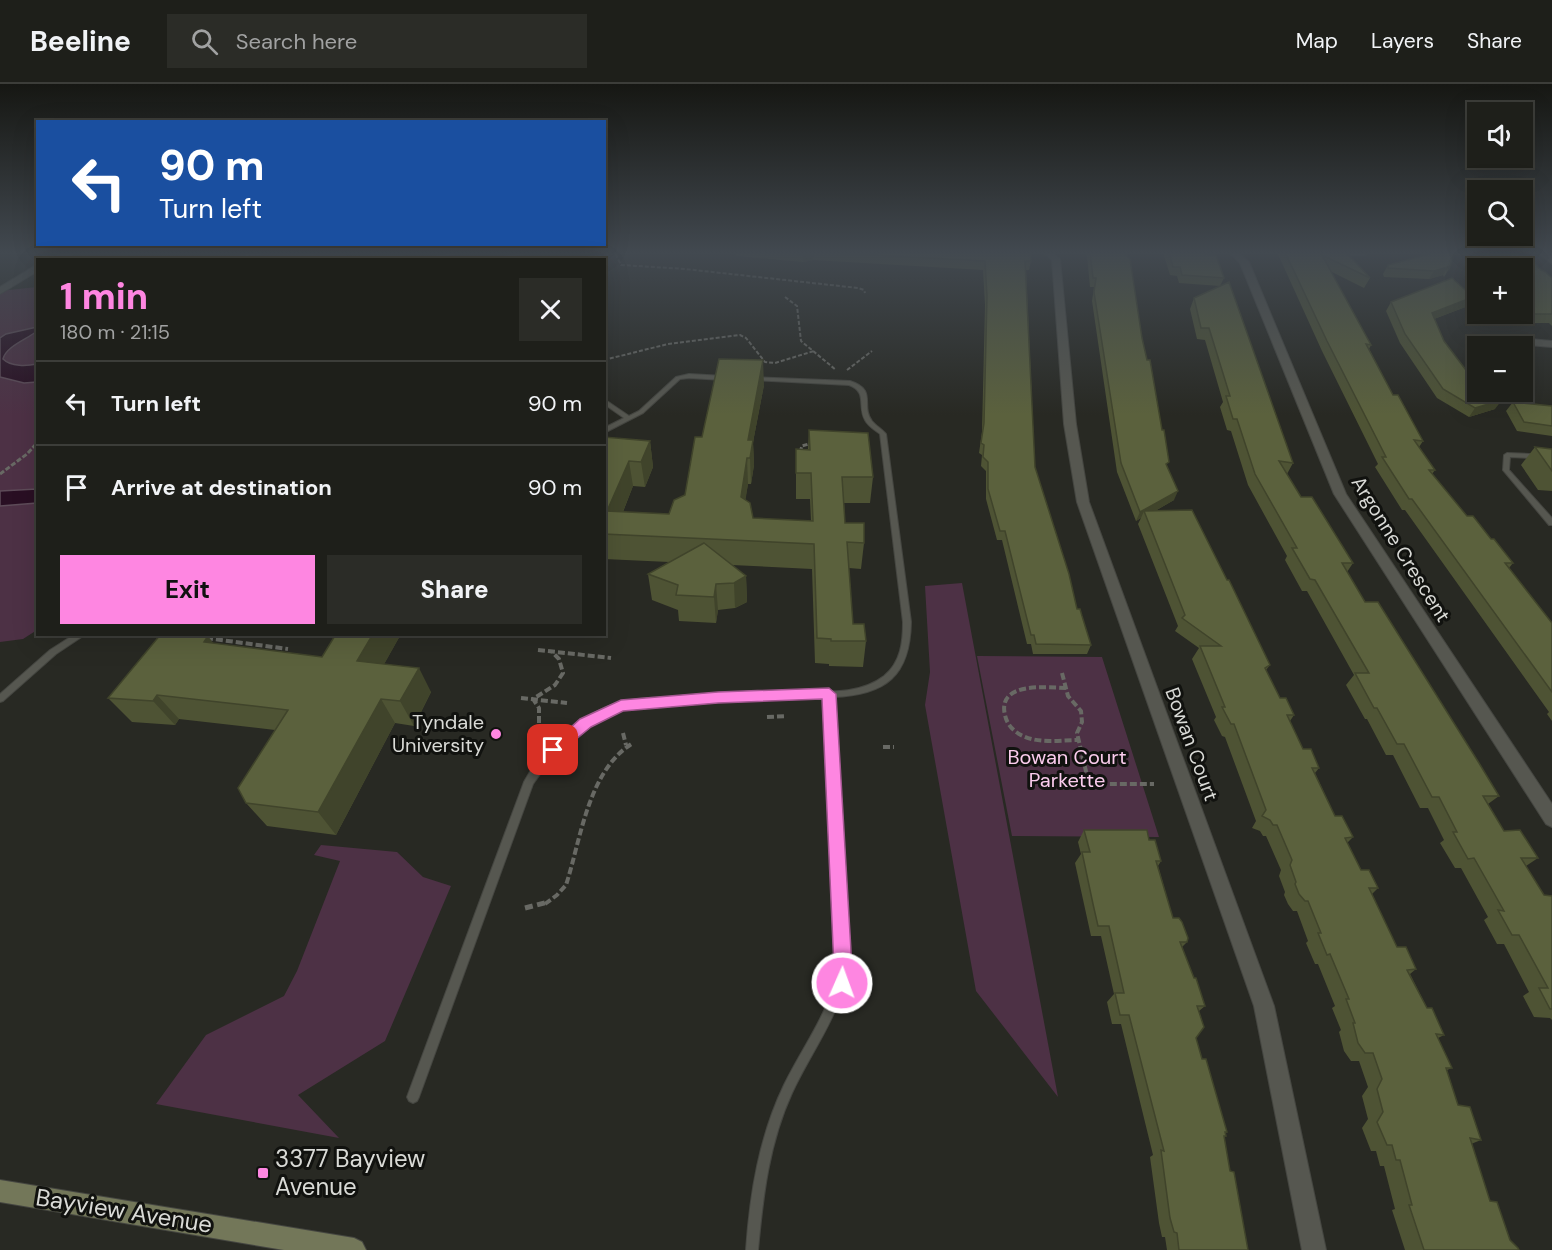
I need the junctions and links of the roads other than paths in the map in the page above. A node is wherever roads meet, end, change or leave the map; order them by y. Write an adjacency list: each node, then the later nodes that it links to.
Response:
1 (1060, 306): 20 (street, Bowan Court)
2 (1262, 306): 15 (street, Argonne Crescent)
3 (1533, 342): 4 (street)
4 (1552, 344)
5 (736, 378): 8 (lane)
6 (748, 379): 13 (lane)
7 (606, 402): 8 (lane)
8 (628, 418): 9 (lane)
9 (606, 430)
10 (1552, 457): 11 (lane)
11 (1552, 523)
12 (79, 636): 14 (lane)
13 (829, 694): 16 (lane); 19 (lane)
14 (0, 699)
15 (1552, 819)
16 (413, 1097)
17 (0, 1191): 18 (main road, Bayview Avenue)
18 (354, 1250)
19 (752, 1250)
20 (1314, 1250)

